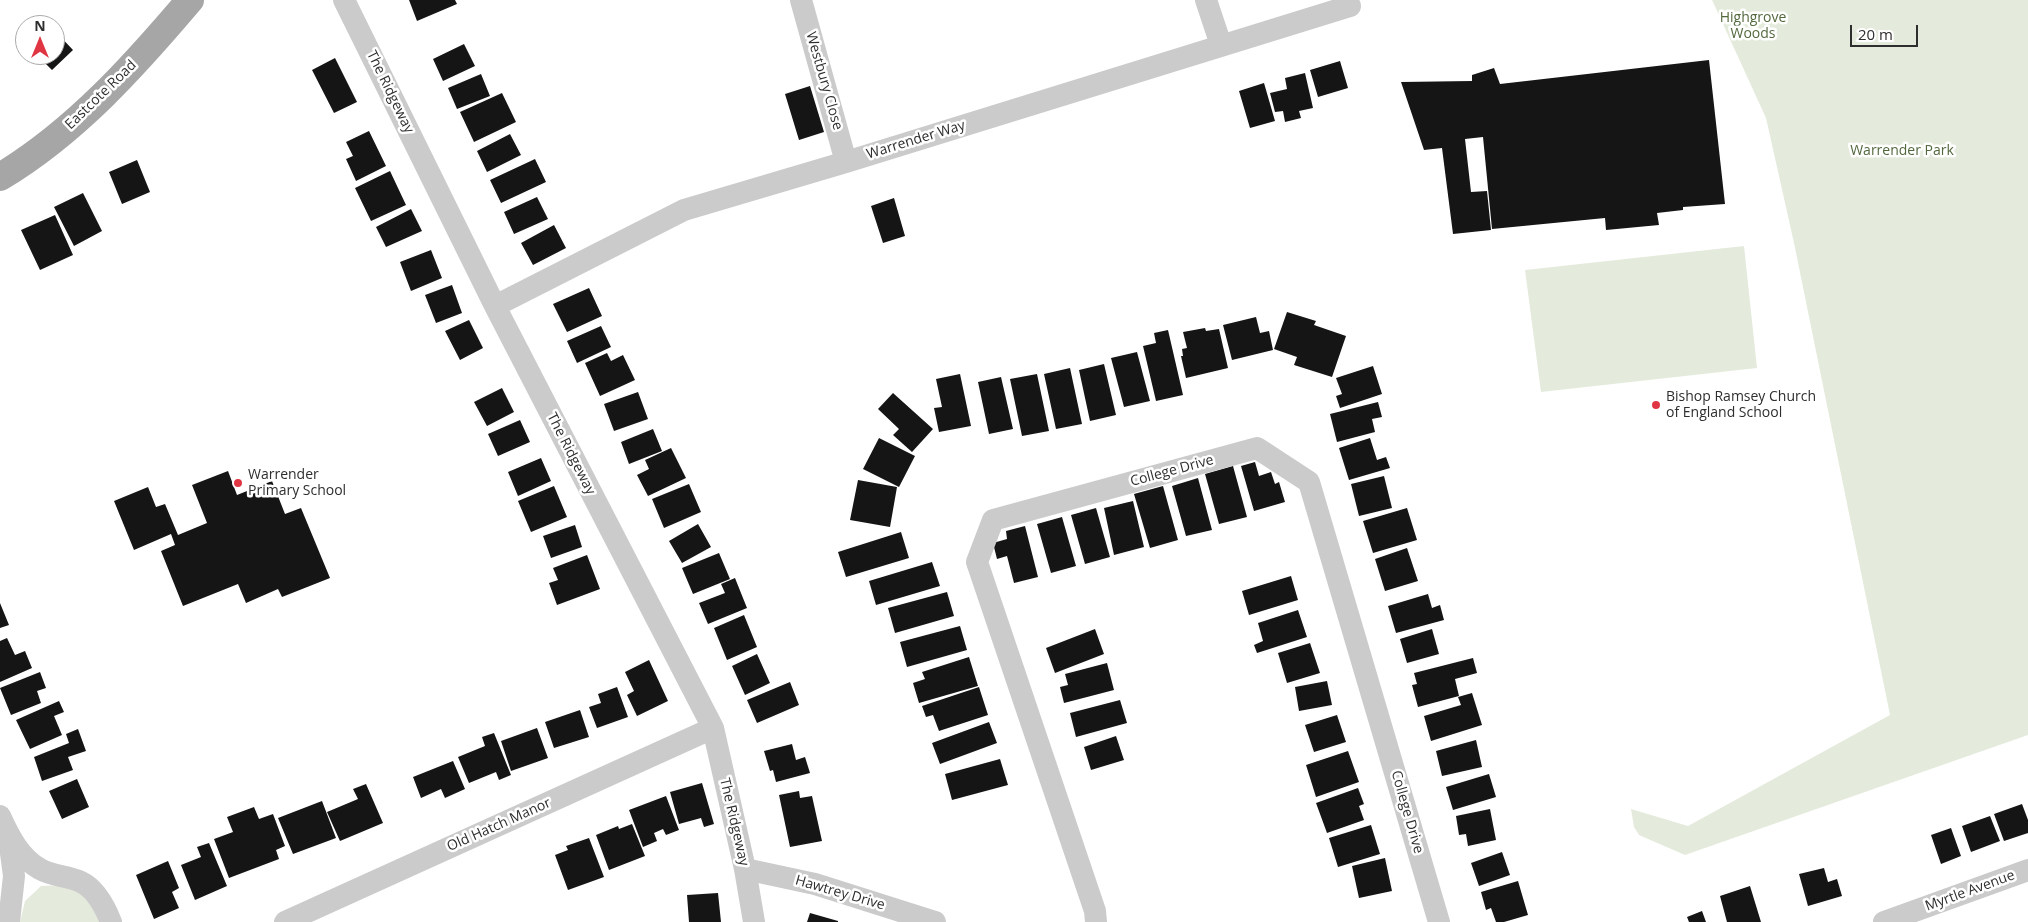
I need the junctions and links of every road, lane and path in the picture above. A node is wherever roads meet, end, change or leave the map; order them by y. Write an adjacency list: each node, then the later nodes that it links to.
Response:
1 (190, 0): 8 (main road, Eastcote Road)
2 (344, 0): 9 (street, The Ridgeway)
3 (801, 0): 7 (street, Westbury Close)
4 (1206, 0): 6 (street)
5 (1350, 6): 6 (street, Warrender Way)
6 (1221, 45): 7 (street, Warrender Way)
7 (846, 162): 9 (street, Warrender Way)
8 (0, 177)
9 (495, 306): 10 (street, The Ridgeway)
10 (713, 728): 12 (street, The Ridgeway); 16 (street, Old Hatch Manor)
11 (4, 826): 14 (street); 15 (street)
12 (745, 869): 17 (street, The Ridgeway); 18 (street, Hawtrey Drive)
13 (2028, 870): 21 (street, Myrtle Avenue)
14 (9, 922)
15 (111, 922)
16 (285, 922)
17 (754, 922)
18 (934, 922)
19 (1096, 922): 20 (street, College Drive)
20 (1439, 922)
21 (1884, 922)

